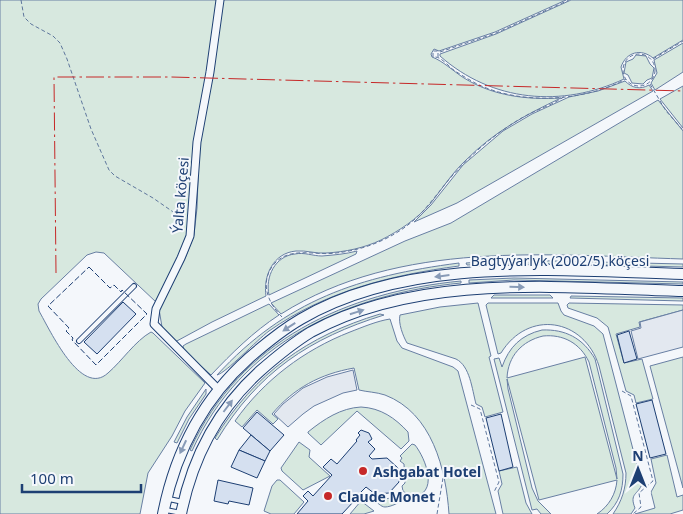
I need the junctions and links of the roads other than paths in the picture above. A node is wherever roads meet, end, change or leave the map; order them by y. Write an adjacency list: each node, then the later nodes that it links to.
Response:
1 (220, 0): 6 (street, Ýalta köçesi)
2 (683, 274): 6 (street, Bagtyýarlyk (2002/5) köçesi, one-way to 6)
3 (134, 286): 5 (lane)
4 (683, 291): 8 (street, Bagtyýarlyk (2002/5) köçesi, one-way to 4)
5 (79, 341)
6 (219, 390): 7 (street, Bagtyýarlyk (2002/5) köçesi, one-way to 7)
7 (166, 499): 8 (lane); 9 (street, Bagtyýarlyk (2002/5) köçesi)
8 (183, 502): 10 (street, Bagtyýarlyk (2002/5) köçesi)
9 (164, 512): 10 (lane)
10 (181, 514)

